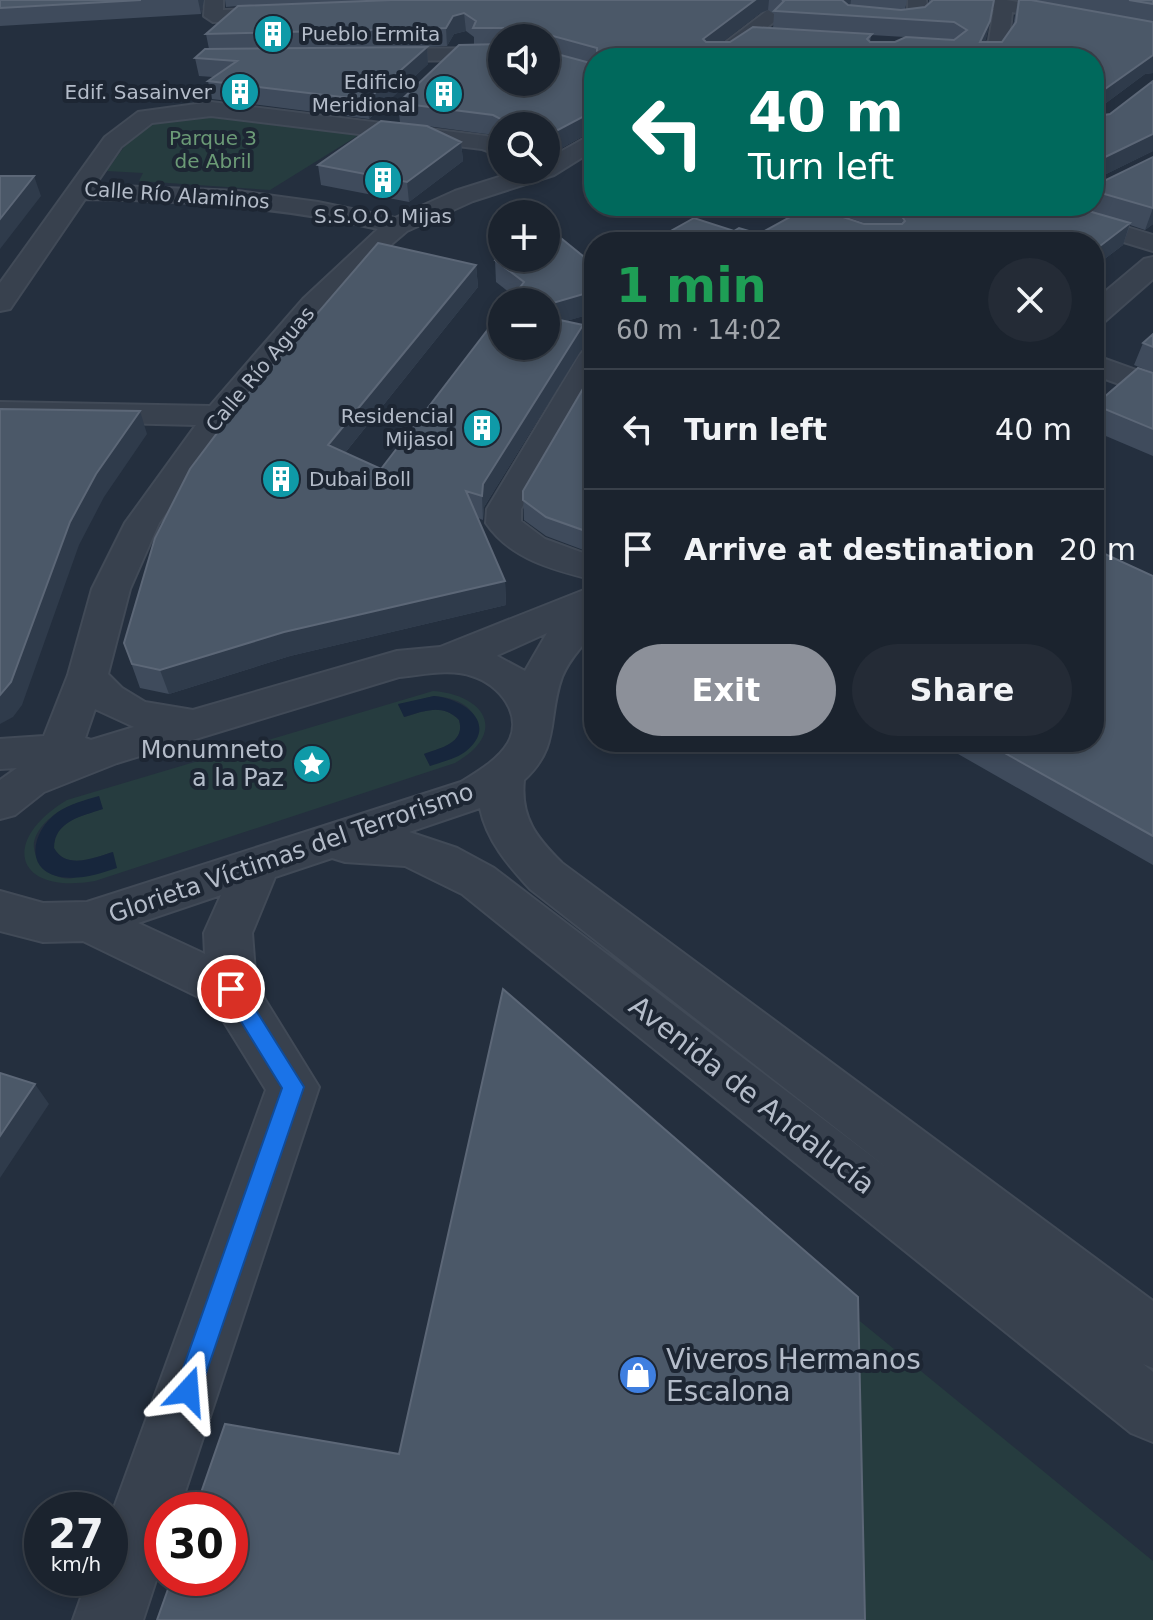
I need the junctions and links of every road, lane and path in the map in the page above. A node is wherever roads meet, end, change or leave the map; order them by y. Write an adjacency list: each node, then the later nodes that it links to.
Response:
1 (793, 0): 6 (street); 8 (street)
2 (917, 0): 10 (street)
3 (974, 0): 5 (street)
4 (1110, 5): 5 (street)
5 (1010, 6): 11 (street); 16 (street)
6 (770, 7): 8 (street); 14 (street)
7 (214, 8): 9 (street)
8 (806, 8)
9 (311, 12)
10 (840, 17)
11 (1151, 32)
12 (468, 34): 17 (street)
13 (783, 39): 14 (street)
14 (749, 41): 15 (street)
15 (735, 48)
16 (994, 48)
17 (456, 53): 18 (street); 19 (street); 20 (street)
18 (488, 54)
19 (351, 56)
20 (436, 72)
21 (395, 111): 22 (street)
22 (376, 129): 23 (street, Calle Río Alaminos); 27 (street, Calle Río Alaminos)
23 (488, 144)
24 (584, 146): 25 (street, Calle Río Aguas)
25 (560, 160)
26 (515, 184): 30 (street, Calle Río Aguas)
27 (75, 192): 30 (street, Calle Río Alaminos); 34 (street)
28 (810, 216): 31 (street)
29 (1079, 216): 32 (street)
30 (398, 226): 40 (street, Calle Río Aguas)
31 (856, 232)
32 (1153, 243)
33 (1153, 265): 35 (street)
34 (0, 303)
35 (1104, 307)
36 (1104, 368): 38 (street)
37 (584, 373): 41 (street)
38 (1153, 387)
39 (0, 411): 40 (street)
40 (219, 416): 45 (street, Calle Río Aguas)
41 (584, 566)
42 (584, 602): 44 (street)
43 (584, 618): 46 (street, Glorieta Víctimas del Terrorismo)
44 (443, 660): 46 (street); 47 (street)
45 (88, 675): 47 (street); 48 (street, Calle Río Aguas)
46 (532, 709): 49 (street, Glorieta Víctimas del Terrorismo)
47 (198, 724): 48 (street)
48 (24, 774)
49 (503, 777): 50 (street, Glorieta Víctimas del Terrorismo); 55 (street, Avenida de Andalucía)
50 (322, 843): 51 (street, Glorieta Víctimas del Terrorismo); 56 (street, Avenida de Andalucía)
51 (258, 864): 53 (street, Glorieta Víctimas del Terrorismo); 54 (street)
52 (0, 910): 53 (street, Glorieta Víctimas del Terrorismo)
53 (87, 921): 54 (street)
54 (231, 989): 57 (street)
55 (1153, 1338)
56 (1153, 1411)
57 (108, 1620)

